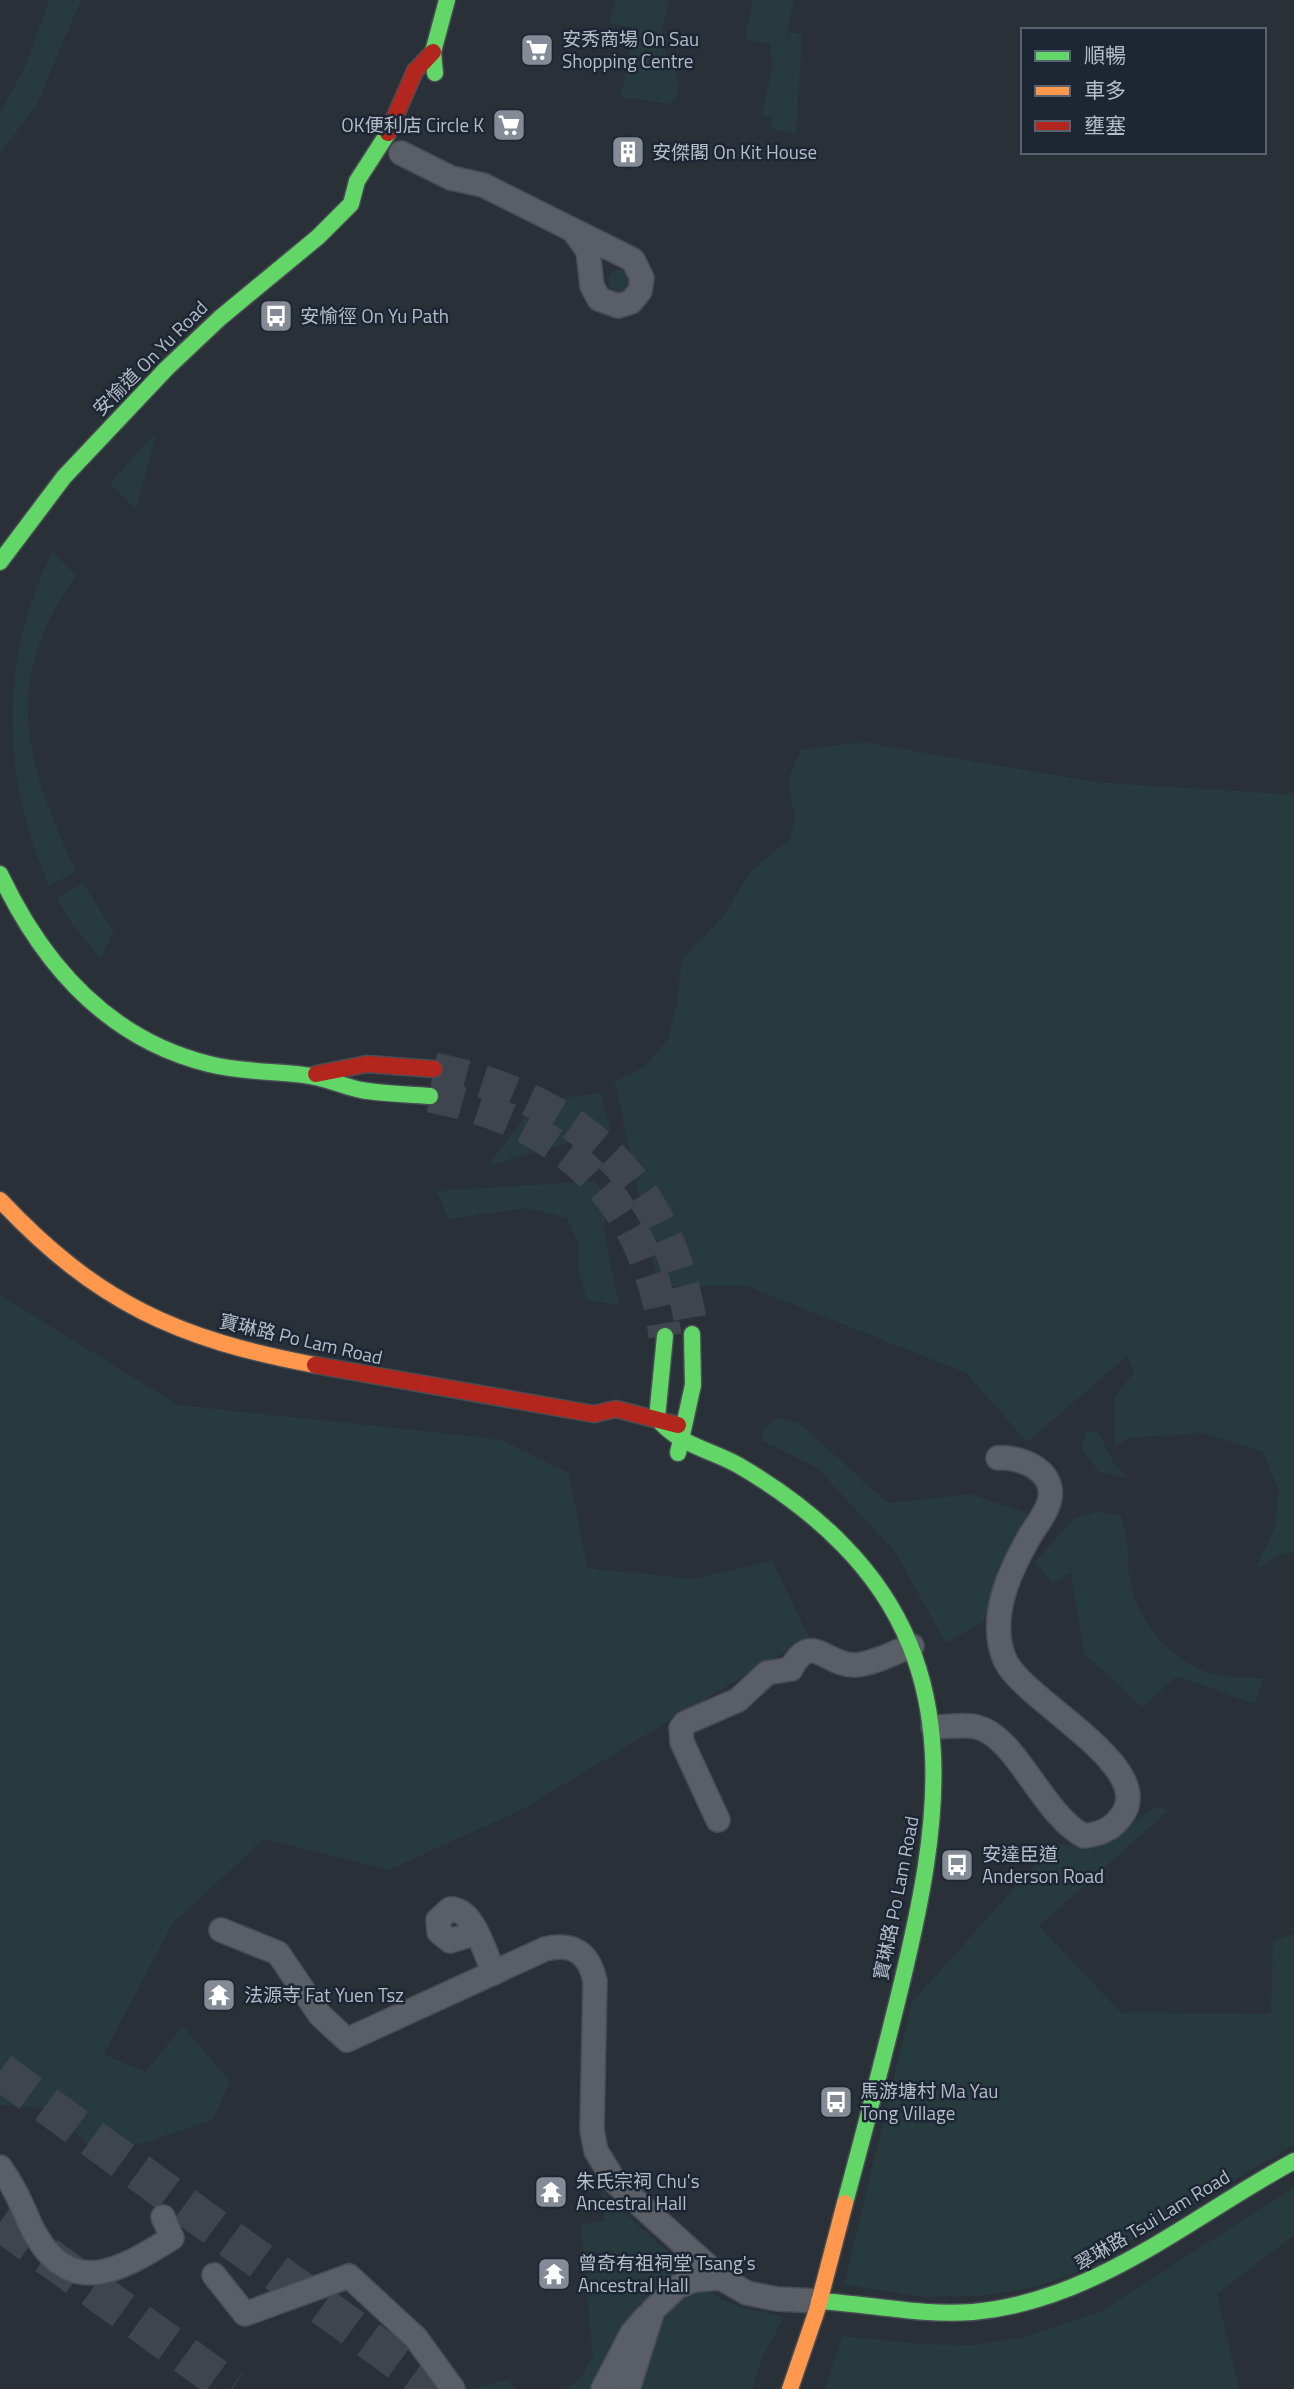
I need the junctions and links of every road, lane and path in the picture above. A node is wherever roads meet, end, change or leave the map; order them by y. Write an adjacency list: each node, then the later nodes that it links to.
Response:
1 (447, 0): 2 (street, 安愉道 On Yu Road)
2 (433, 52): 3 (street, 安愉道 On Yu Road); 4 (street, 安愉道 On Yu Road)
3 (433, 87)
4 (395, 147): 6 (street, 安愉道 On Yu Road); 7 (street)
5 (371, 197): 6 (street, 安愉道 On Yu Road)
6 (351, 204): 10 (street, 安愉道 On Yu Road)
7 (573, 230): 8 (street); 9 (street)
8 (627, 256): 9 (street); 9 (street)
9 (592, 272)
10 (0, 562)
11 (0, 874): 13 (street)
12 (434, 1069): 13 (street)
13 (307, 1076): 14 (street)
14 (430, 1096)
15 (0, 1200): 18 (street, 寶琳路 Po Lam Road)
16 (692, 1334): 21 (street)
17 (665, 1336): 19 (street)
18 (594, 1414): 19 (street, 寶琳路 Po Lam Road); 20 (street)
19 (657, 1418): 21 (street, 寶琳路 Po Lam Road)
20 (612, 1429)
21 (681, 1441): 22 (street); 24 (street, 寶琳路 Po Lam Road)
22 (661, 1445)
23 (998, 1458): 25 (street)
24 (912, 1646): 25 (street, 寶琳路 Po Lam Road); 26 (street)
25 (933, 1727): 35 (street, 寶琳路 Po Lam Road)
26 (718, 1820)
27 (221, 1930): 29 (street)
28 (475, 1933): 29 (street)
29 (494, 1973): 34 (street)
30 (1294, 2161): 35 (street, 翠琳路 Tsui Lam Road)
31 (0, 2167): 32 (street)
32 (163, 2217)
33 (214, 2275): 37 (street)
34 (721, 2278): 35 (street); 36 (street)
35 (819, 2301): 40 (street, 寶琳路 Po Lam Road)
36 (653, 2310): 38 (street); 39 (street)
37 (453, 2389)
38 (603, 2389)
39 (628, 2389)
40 (790, 2389)

